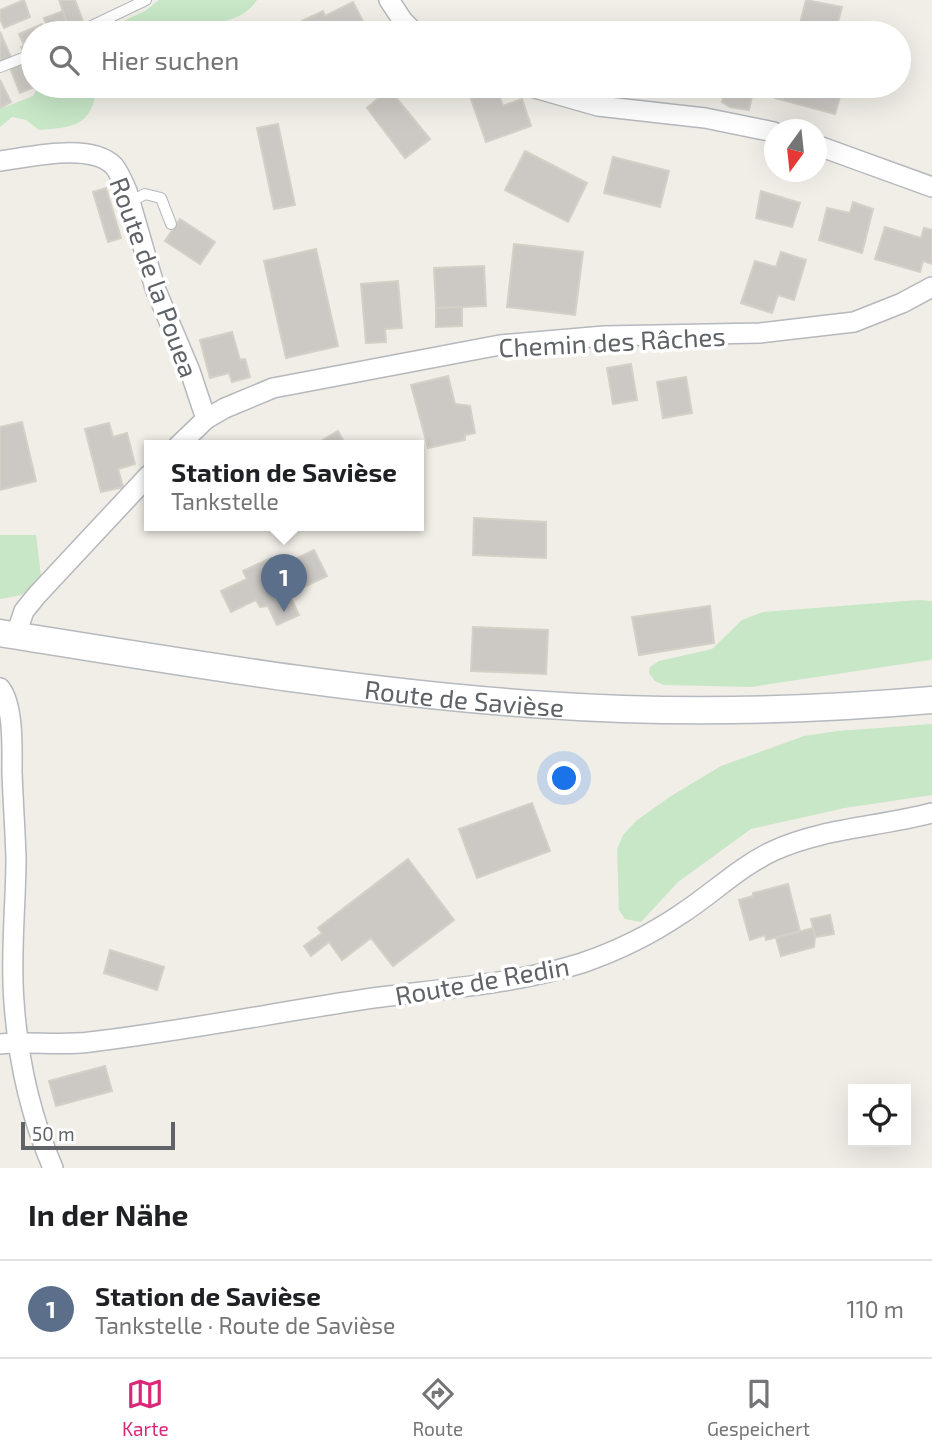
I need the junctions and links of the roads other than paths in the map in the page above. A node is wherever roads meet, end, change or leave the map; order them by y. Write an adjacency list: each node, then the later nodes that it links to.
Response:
1 (146, 0): 3 (lane)
2 (389, 0): 4 (street)
3 (102, 21)
4 (403, 21)
5 (21, 59): 6 (lane)
6 (0, 67)
7 (570, 98): 8 (street)
8 (764, 130)
9 (827, 149): 11 (street)
10 (0, 161): 12 (street, Route de la Pouea)
11 (932, 187)
12 (130, 202): 13 (lane); 15 (street, Route de la Pouea)
13 (171, 224)
14 (932, 287): 15 (street, Chemin des Râches)
15 (206, 419): 16 (street, Chemin des Râches)
16 (184, 440)
17 (144, 480): 18 (street)
18 (8, 634): 20 (street, Route de Savièse)
19 (0, 688): 22 (street)
20 (932, 700)
21 (932, 813): 22 (street, Route de Redin)
22 (9, 1043): 23 (street)
23 (53, 1168)

